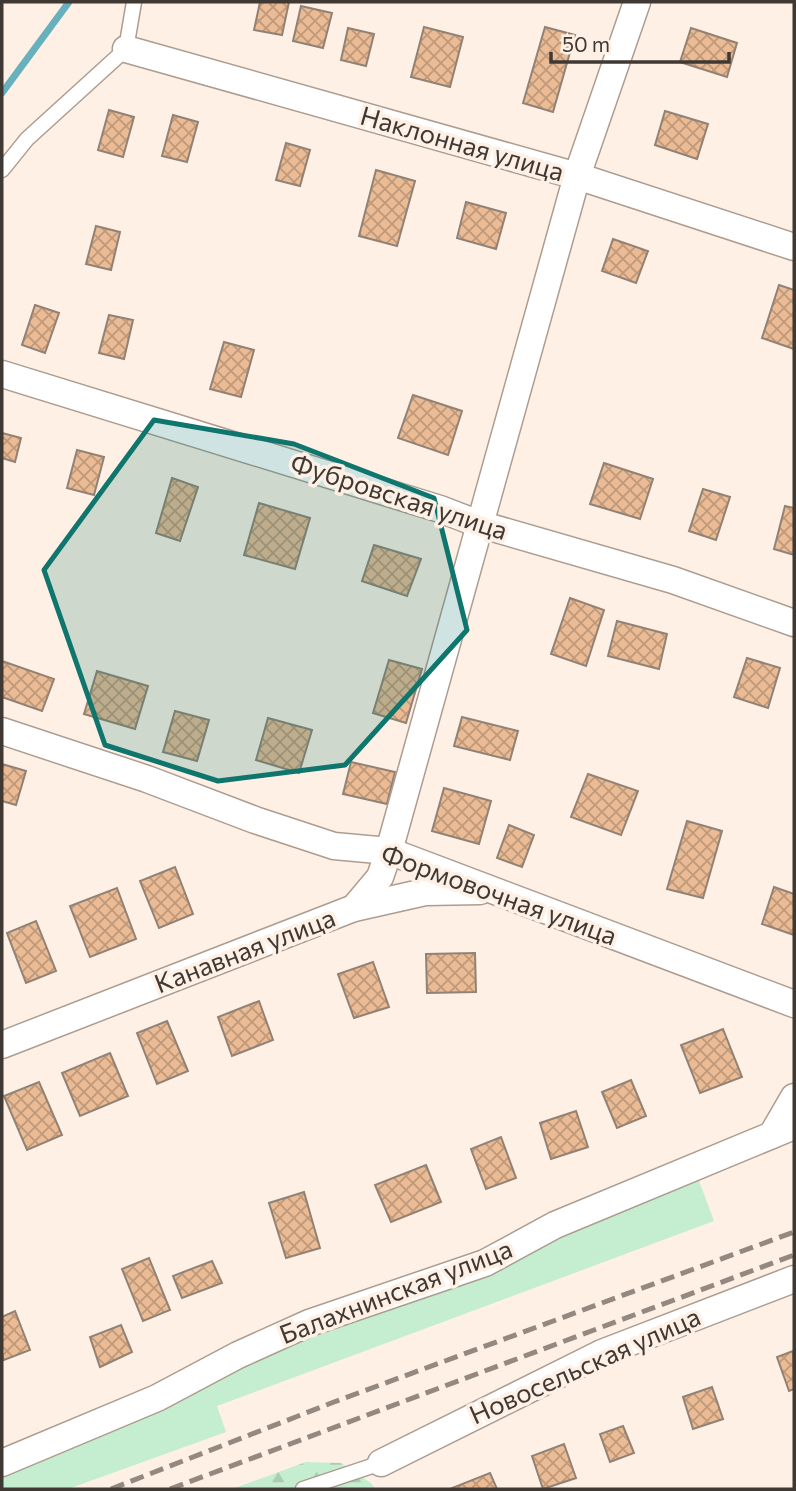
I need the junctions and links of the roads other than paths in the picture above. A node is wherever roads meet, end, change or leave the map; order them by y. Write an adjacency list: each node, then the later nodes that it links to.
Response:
1 (134, 2): 3 (lane)
2 (637, 2): 5 (street)
3 (126, 49): 4 (lane); 5 (street, Наклонная улица)
4 (2, 170)
5 (577, 177): 6 (street, Наклонная улица); 8 (street)
6 (794, 247)
7 (2, 374): 8 (street, Фубровская улица)
8 (479, 524): 9 (street, Фубровская улица); 11 (street)
9 (794, 624)
10 (2, 731): 11 (street, Формовочная улица)
11 (389, 851): 12 (street, Формовочная улица); 13 (street)
12 (496, 891): 13 (street, Канавная улица); 14 (street, Формовочная улица)
13 (354, 908): 17 (street, Канавная улица)
14 (767, 995): 15 (street, Формовочная улица); 16 (street)
15 (794, 1004)
16 (794, 1022)
17 (2, 1045)
18 (794, 1097): 19 (street)
19 (783, 1131): 21 (street, Балахнинская улица)
20 (794, 1279): 22 (street, Новосельская улица)
21 (2, 1463)
22 (381, 1463): 23 (lane)
23 (303, 1489)

